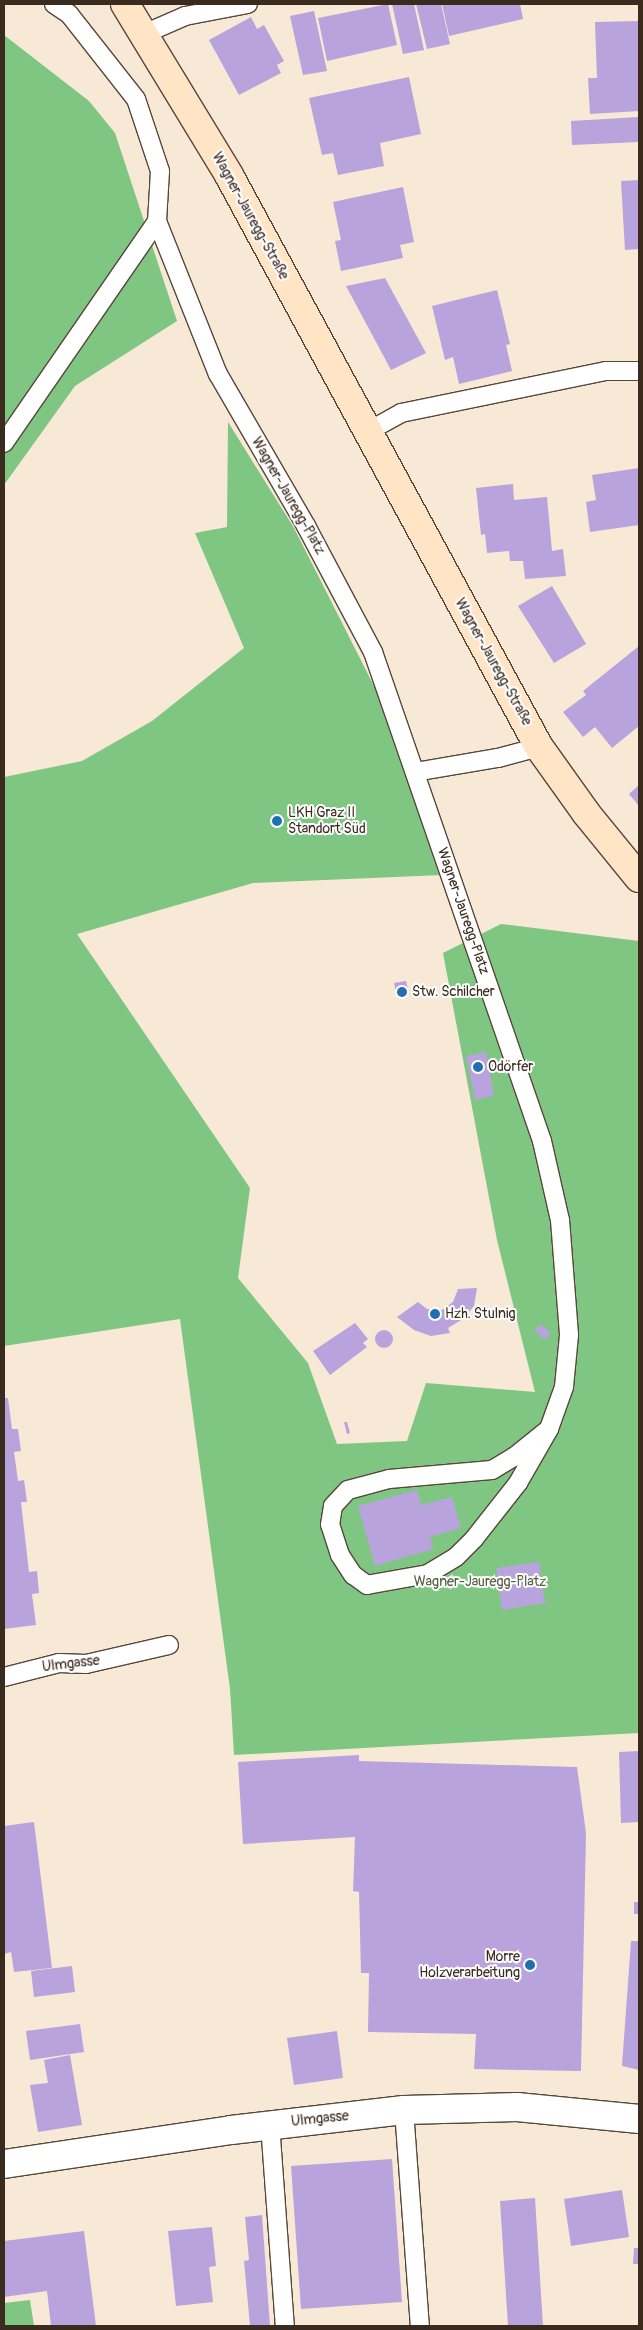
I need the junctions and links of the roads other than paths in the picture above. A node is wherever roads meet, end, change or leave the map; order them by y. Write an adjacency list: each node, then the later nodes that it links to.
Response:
1 (54, 4): 5 (lane, Wagner-Jauregg-Platz)
2 (125, 4): 4 (main road, Wagner-Jauregg-Straße)
3 (248, 4): 4 (lane)
4 (144, 34): 7 (main road, Wagner-Jauregg-Straße)
5 (157, 221): 8 (lane); 10 (lane, Wagner-Jauregg-Platz)
6 (639, 371): 7 (lane)
7 (367, 432): 9 (main road, Wagner-Jauregg-Straße)
8 (4, 443)
9 (539, 746): 10 (lane); 11 (main road, Wagner-Jauregg-Straße)
10 (416, 772): 12 (lane, Wagner-Jauregg-Platz)
11 (637, 872)
12 (550, 1430): 12 (lane, Wagner-Jauregg-Platz)
13 (169, 1645): 14 (lane, Ulmgasse)
14 (4, 1677)
15 (404, 2110): 16 (street, Ulmgasse); 17 (street, Ulmgasse); 20 (lane)
16 (639, 2119)
17 (270, 2124): 18 (street, Ulmgasse); 19 (lane)
18 (4, 2164)
19 (285, 2326)
20 (420, 2326)

